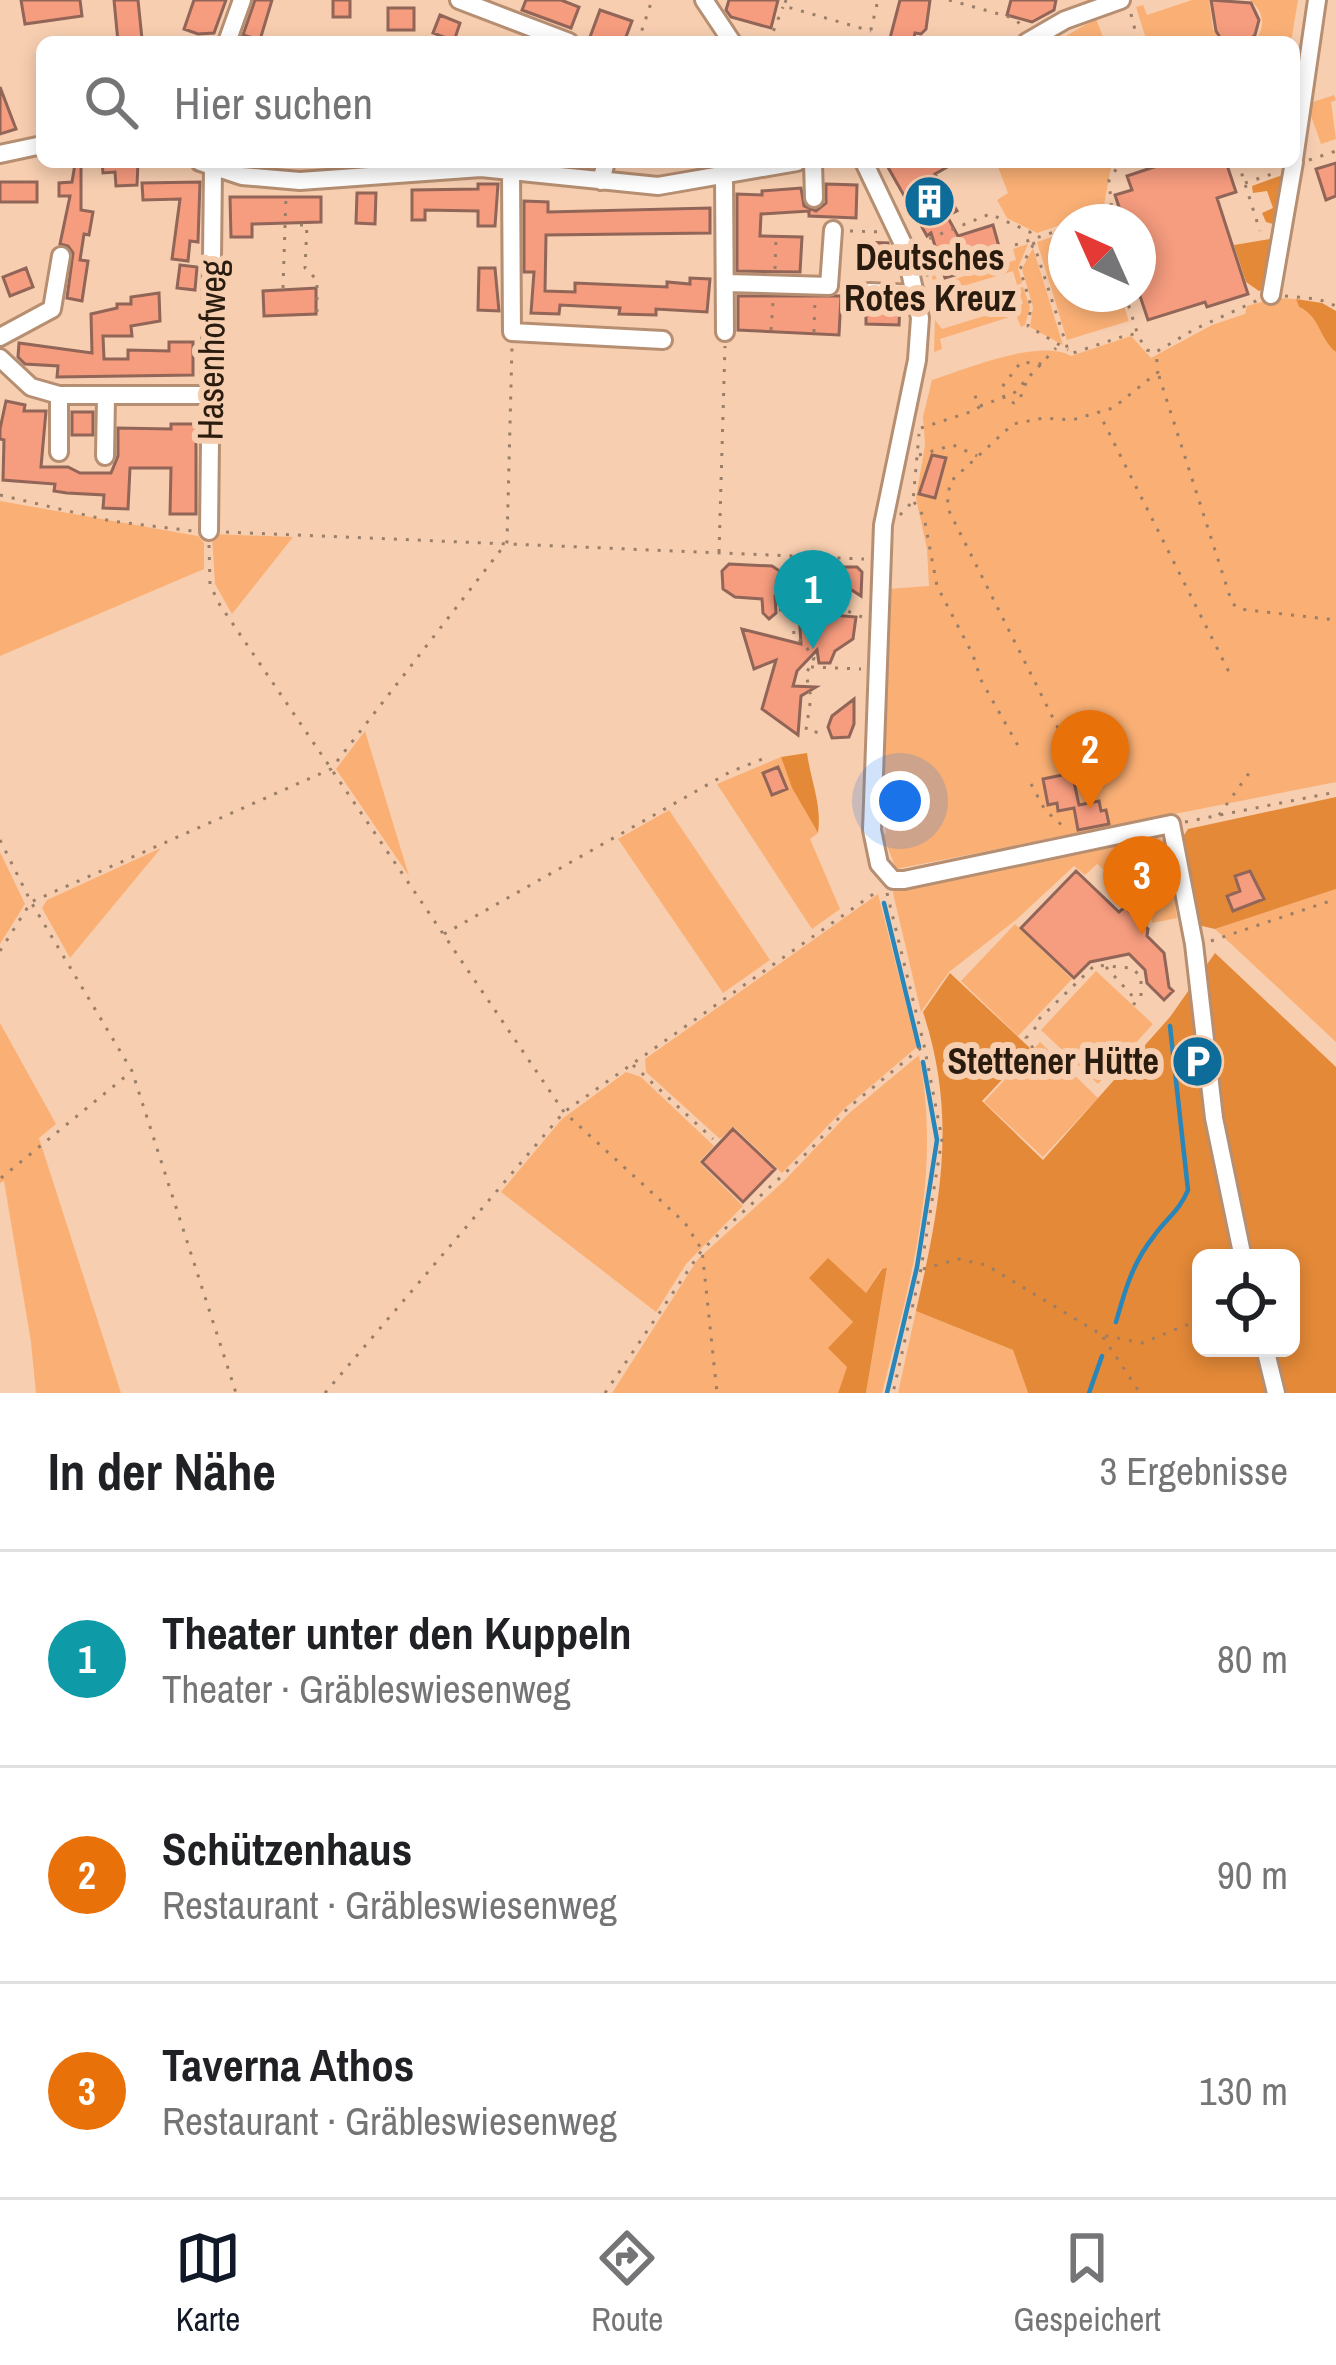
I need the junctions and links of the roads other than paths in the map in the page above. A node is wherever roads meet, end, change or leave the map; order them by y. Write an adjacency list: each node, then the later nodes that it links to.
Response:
1 (242, 0): 7 (street)
2 (459, 0): 8 (street)
3 (704, 0): 9 (street)
4 (1317, 0): 11 (street)
5 (1125, 4): 6 (street)
6 (1082, 7): 10 (street)
7 (228, 36)
8 (552, 36)
9 (728, 36)
10 (1036, 36)
11 (1300, 124)
12 (36, 146): 13 (street)
13 (0, 154)
14 (206, 168): 36 (street, Hasenhofweg)
15 (216, 168): 21 (street)
16 (604, 168): 23 (street)
17 (766, 168): 22 (street)
18 (813, 168): 24 (street)
19 (867, 168): 29 (street)
20 (1293, 168): 30 (street)
21 (512, 170): 23 (street); 33 (street)
22 (724, 176): 23 (street); 27 (street)
23 (601, 181)
24 (814, 198)
25 (832, 230): 27 (street)
26 (61, 256): 32 (street)
27 (726, 283): 31 (street)
28 (869, 292): 29 (street)
29 (917, 294): 41 (street)
30 (1271, 295)
31 (725, 332)
32 (0, 338)
33 (663, 340)
34 (0, 358): 35 (street)
35 (59, 395): 37 (street); 38 (street)
36 (210, 395): 37 (street); 40 (street, Hasenhofweg)
37 (106, 397): 39 (street)
38 (59, 452)
39 (105, 456)
40 (209, 531)
41 (1241, 1249)
42 (1266, 1357): 43 (street)
43 (1276, 1393)

